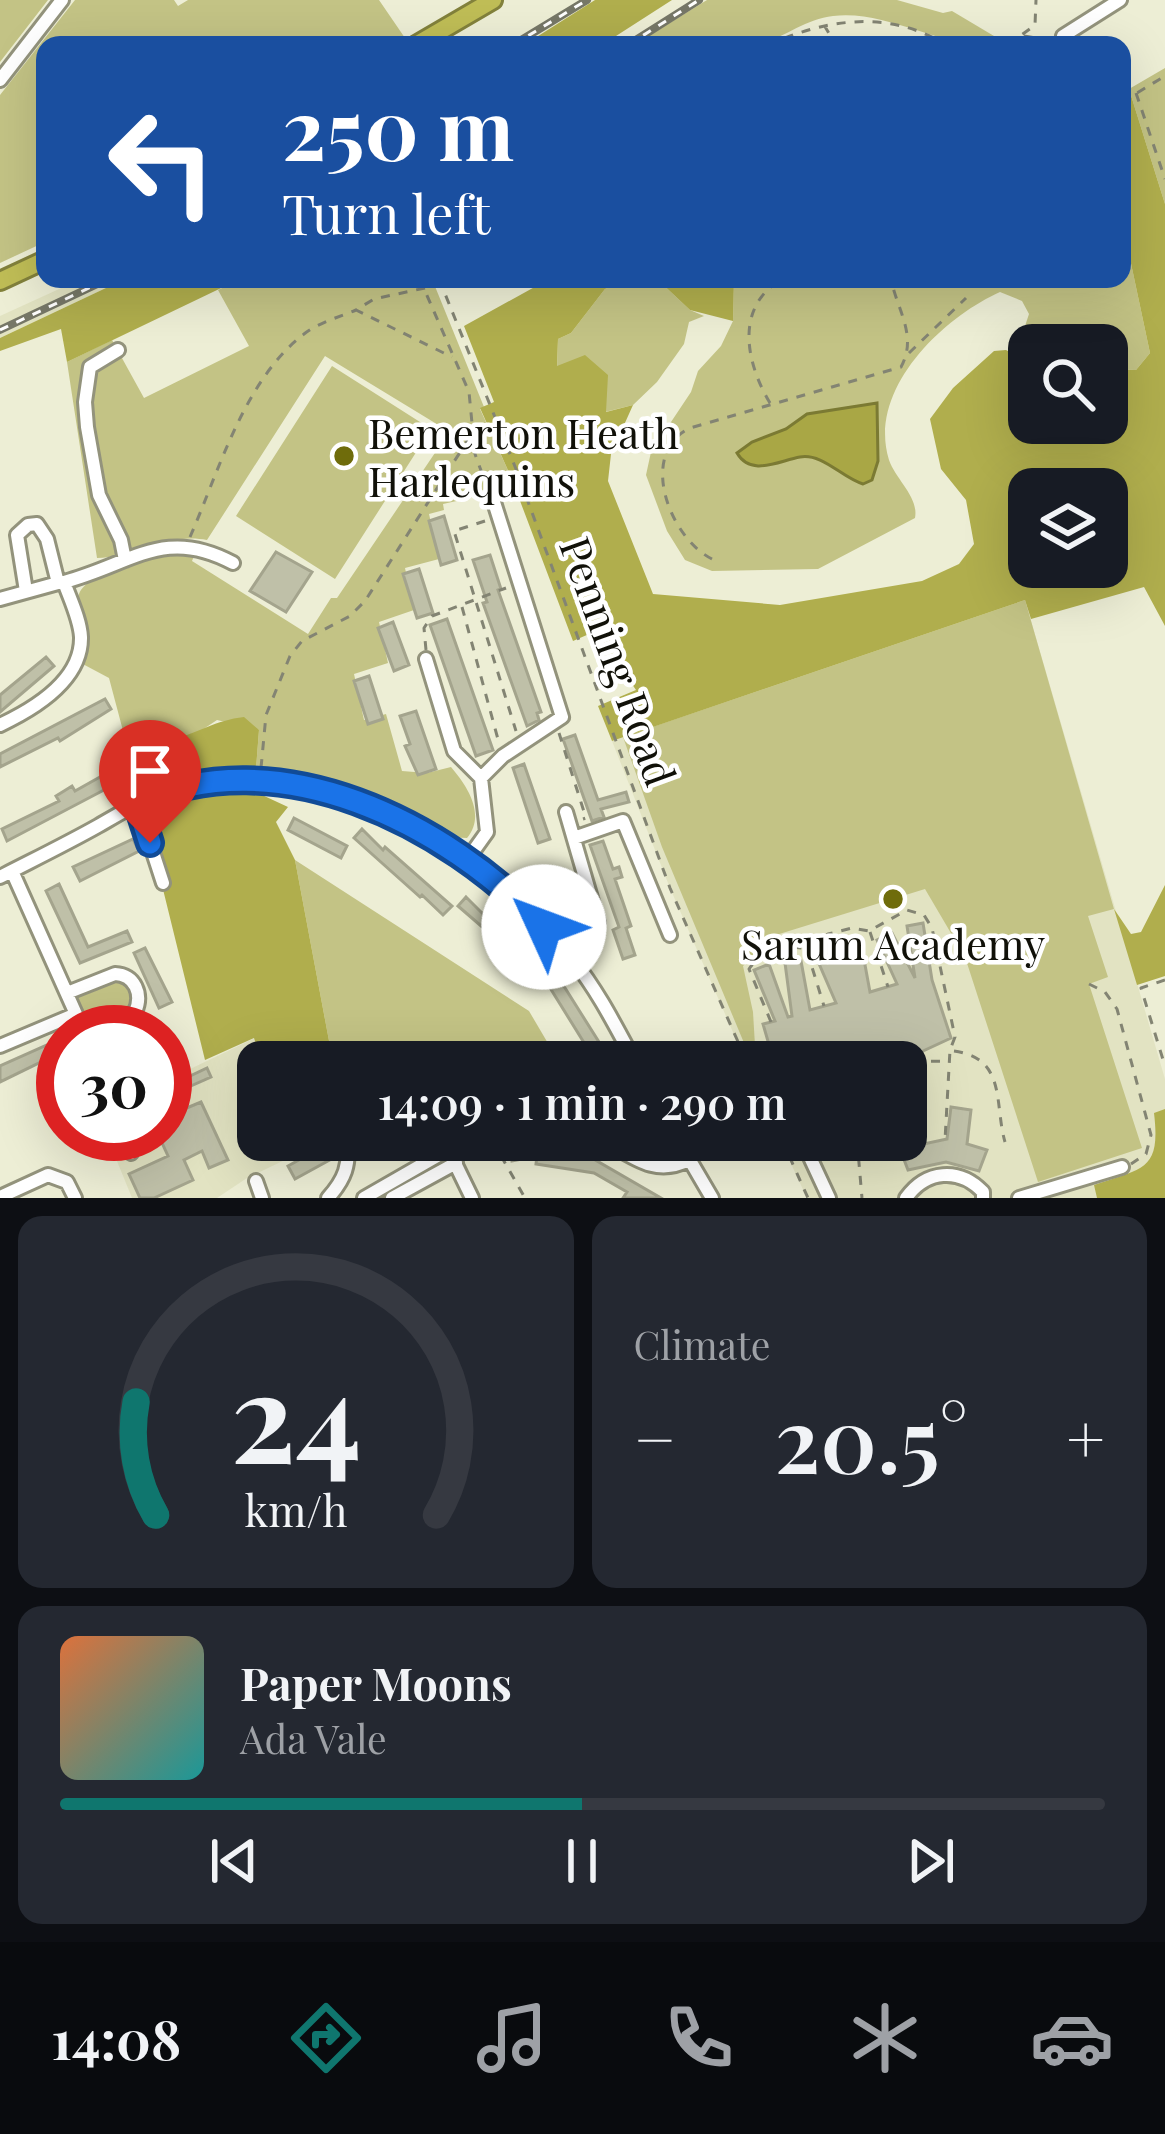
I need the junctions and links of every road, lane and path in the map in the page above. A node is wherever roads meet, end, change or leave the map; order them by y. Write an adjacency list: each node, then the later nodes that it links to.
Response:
1 (62, 0): 16 (street)
2 (493, 0): 7 (highway)
3 (1036, 0): 13 (path)
4 (1120, 0): 5 (street)
5 (1100, 5): 14 (street)
6 (823, 23): 10 (path); 11 (path); 12 (path)
7 (452, 24): 8 (highway); 9 (street)
8 (431, 36)
9 (446, 36)
10 (791, 36)
11 (831, 36)
12 (923, 36)
13 (1023, 36)
14 (1063, 36)
15 (1165, 76): 17 (path)
16 (0, 80)
17 (1136, 93): 18 (path); 19 (path)
18 (1131, 96)
19 (1165, 179)
20 (36, 264): 21 (highway)
21 (0, 281)
22 (425, 288): 28 (path); 29 (path)
23 (442, 288): 27 (path, Penning Road)
24 (770, 288): 33 (path)
25 (894, 288): 31 (path)
26 (966, 298): 31 (path)
27 (449, 305): 29 (path); 73 (path, Penning Road)
28 (356, 310): 32 (path); 37 (path)
29 (434, 312): 32 (path)
30 (118, 350): 39 (street)
31 (908, 355): 33 (path)
32 (454, 358): 34 (path)
33 (771, 405): 38 (path)
34 (473, 432): 35 (path); 53 (path)
35 (493, 499): 36 (street)
36 (499, 517): 42 (street); 45 (path)
37 (187, 545): 39 (street); 40 (street)
38 (712, 559)
39 (125, 560): 41 (street)
40 (233, 563)
41 (61, 582): 43 (street); 43 (street); 49 (street)
42 (520, 583): 45 (path); 48 (street)
43 (26, 591): 44 (street)
44 (0, 599)
45 (474, 599): 46 (path); 50 (path)
46 (462, 607): 47 (path); 51 (path)
47 (426, 659): 52 (street)
48 (555, 722): 50 (street); 55 (path)
49 (0, 725)
50 (521, 744): 51 (street)
51 (503, 756): 52 (street)
52 (481, 778): 56 (street)
53 (260, 780): 54 (street); 56 (street)
54 (137, 803): 57 (street); 58 (street)
55 (570, 824): 60 (street); 62 (street)
56 (467, 860): 62 (street)
57 (6, 874): 66 (street)
58 (163, 883)
59 (869, 931): 61 (path); 65 (path); 75 (path)
60 (670, 934)
61 (806, 949): 69 (path); 70 (path)
62 (572, 959): 72 (street)
63 (1165, 980): 78 (path)
64 (1089, 984): 91 (path)
65 (888, 987)
66 (67, 993): 67 (street); 68 (street)
67 (72, 1005)
68 (137, 1005)
69 (824, 1006)
70 (771, 1022)
71 (36, 1031): 74 (street)
72 (624, 1041)
73 (738, 1041)
74 (0, 1046)
75 (950, 1050): 77 (path); 80 (path)
76 (927, 1061): 77 (path)
77 (950, 1061): 79 (path)
78 (1165, 1066)
79 (945, 1140)
80 (1005, 1142)
81 (350, 1161): 97 (street)
82 (431, 1161): 94 (street)
83 (504, 1161): 100 (path)
84 (640, 1161): 85 (street)
85 (687, 1161)
86 (690, 1161): 101 (street)
87 (791, 1161): 102 (path)
88 (812, 1161): 103 (street)
89 (859, 1161): 104 (path)
90 (456, 1163): 94 (street); 99 (street)
91 (1122, 1168): 107 (street)
92 (256, 1181): 96 (street)
93 (2, 1194): 95 (street)
94 (385, 1194): 98 (street)
95 (75, 1198)
96 (262, 1198)
97 (328, 1198)
98 (364, 1198)
99 (472, 1198)
100 (525, 1198)
101 (712, 1198)
102 (808, 1198)
103 (830, 1198)
104 (862, 1198)
105 (905, 1198): 106 (street)
106 (983, 1198)
107 (1019, 1198)

